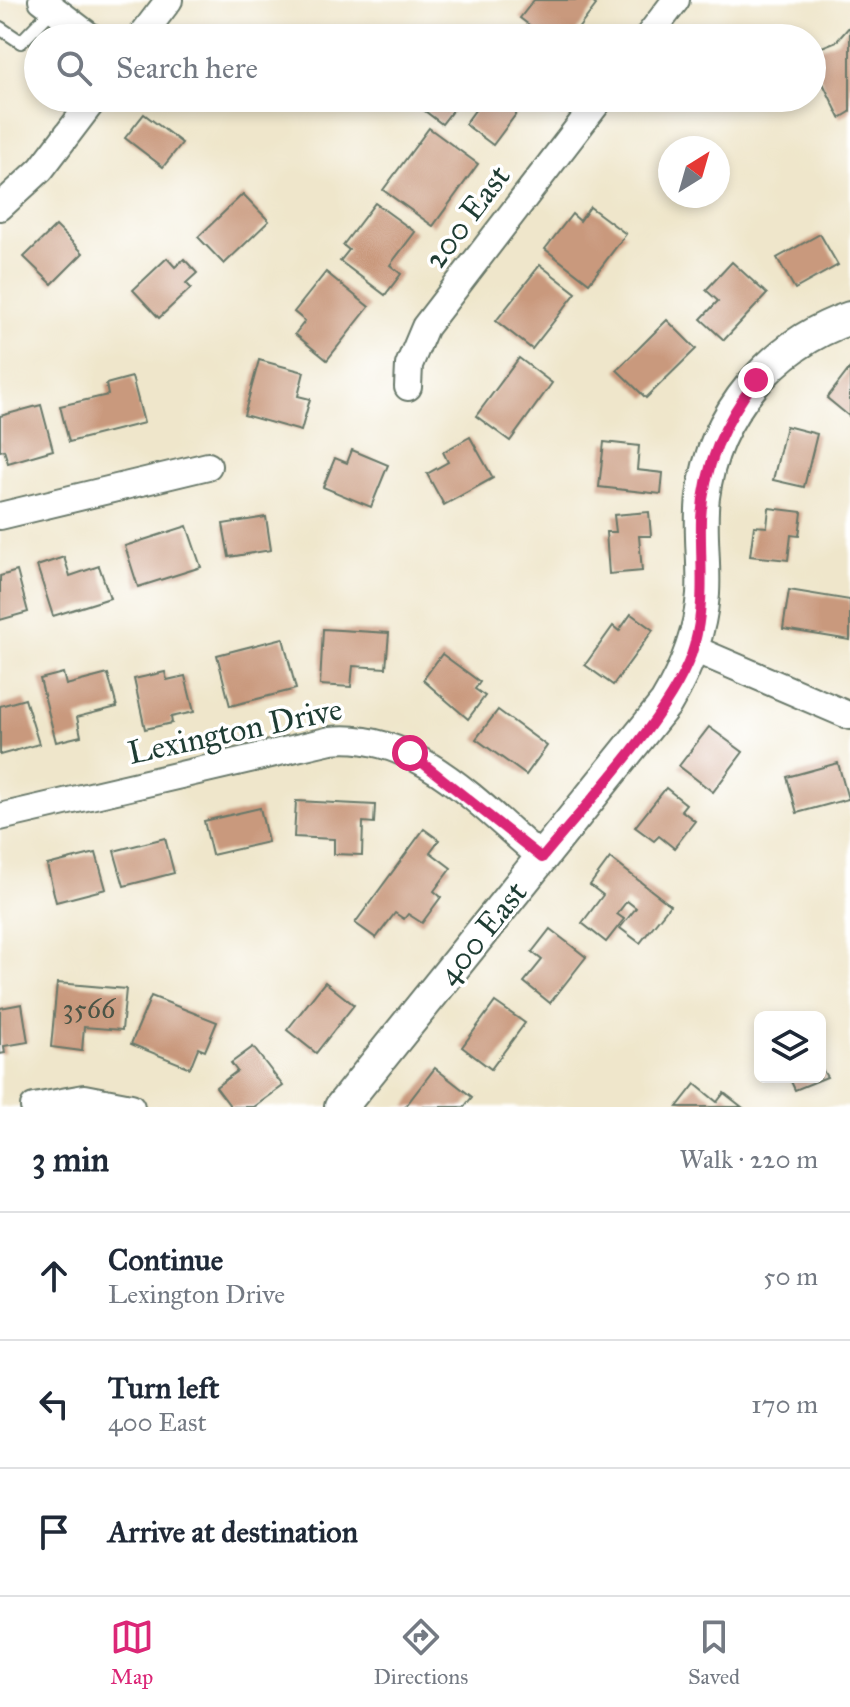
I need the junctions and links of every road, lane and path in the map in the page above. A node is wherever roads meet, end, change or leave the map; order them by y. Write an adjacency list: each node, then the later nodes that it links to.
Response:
1 (169, 0): 6 (street)
2 (676, 0): 7 (street)
3 (48, 4): 4 (lane); 5 (street)
4 (34, 24)
5 (74, 24)
6 (151, 24)
7 (658, 24)
8 (0, 28): 9 (lane)
9 (24, 38)
10 (84, 112): 12 (street)
11 (590, 112): 14 (street, 200 East)
12 (0, 207)
13 (850, 318): 17 (street, 400 East)
14 (408, 387)
15 (208, 466): 16 (street)
16 (0, 516)
17 (694, 649): 18 (street); 20 (street, 400 East)
18 (850, 716)
19 (0, 817): 20 (street, Lexington Drive)
20 (542, 858): 23 (street, 400 East)
21 (34, 1107): 22 (street)
22 (131, 1107)
23 (341, 1107)

